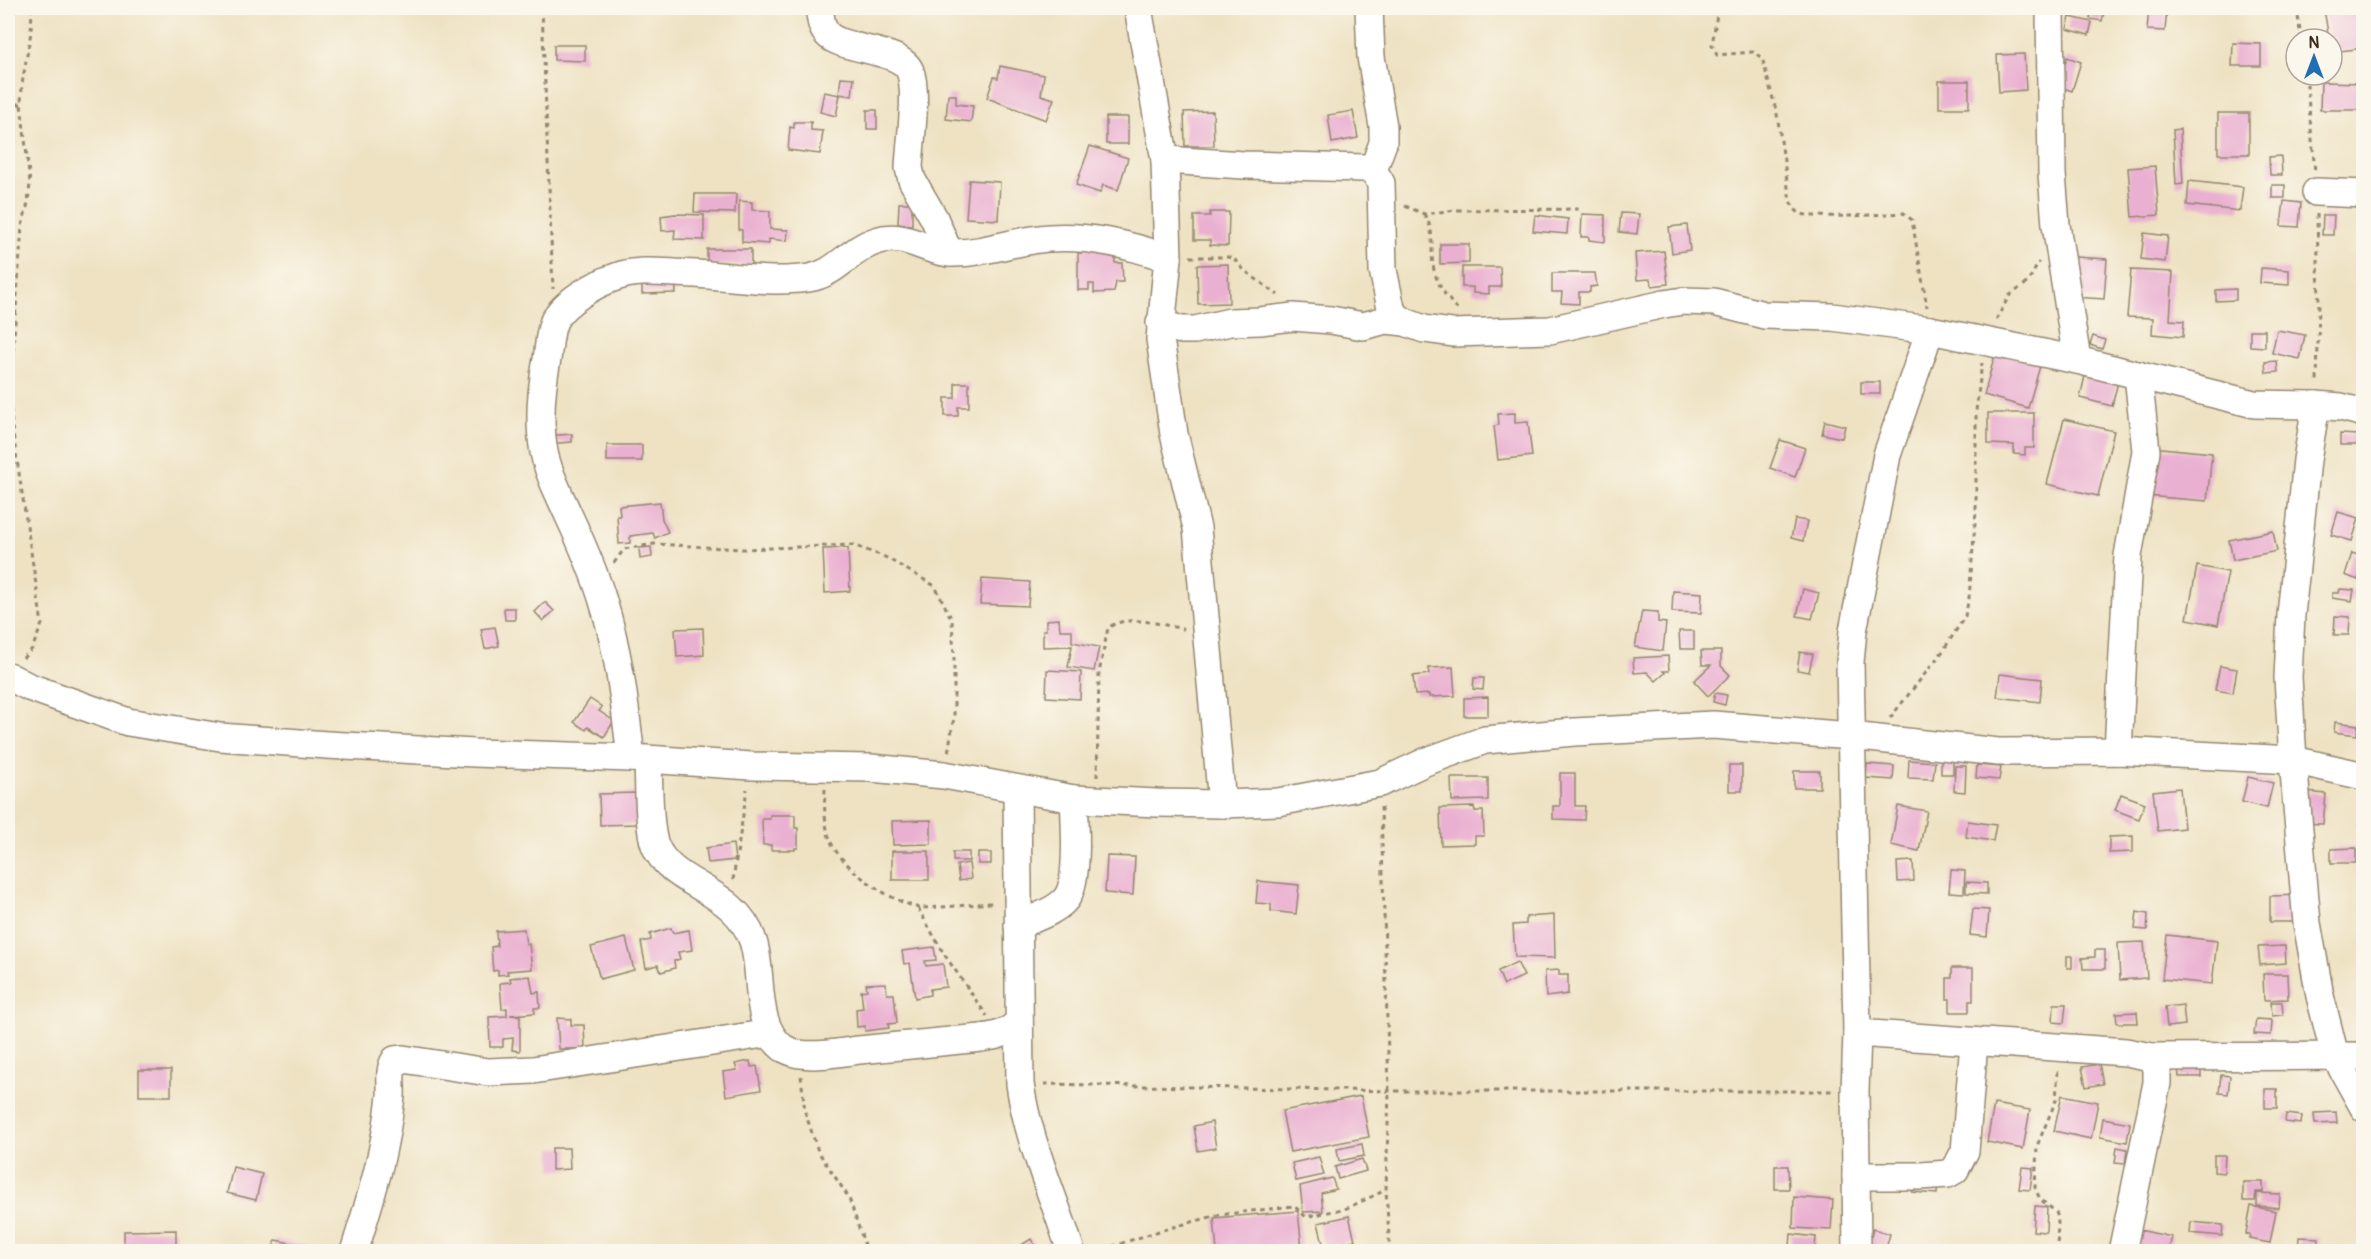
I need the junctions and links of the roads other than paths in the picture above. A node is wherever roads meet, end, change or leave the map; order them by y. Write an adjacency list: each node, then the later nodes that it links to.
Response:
1 (820, 8): 9 (street)
2 (1138, 8): 5 (street)
3 (1369, 8): 6 (street)
4 (2050, 8): 14 (street)
5 (1165, 160): 6 (street); 10 (street)
6 (1373, 170): 11 (street)
7 (2316, 192): 8 (street)
8 (2364, 194)
9 (949, 253): 10 (street); 21 (street)
10 (1168, 258): 12 (street)
11 (1404, 322): 12 (street); 13 (street)
12 (1160, 323): 26 (street)
13 (1930, 330): 14 (street); 19 (street)
14 (2077, 360): 15 (street)
15 (2138, 375): 16 (street); 20 (street)
16 (2316, 405): 17 (street); 22 (street)
17 (2364, 413)
18 (19, 675): 21 (street)
19 (1862, 737): 20 (street); 26 (street); 30 (street)
20 (2118, 751): 22 (street)
21 (639, 759): 24 (street); 29 (street)
22 (2293, 760): 23 (street); 32 (street)
23 (2364, 776)
24 (1017, 790): 25 (street); 27 (street)
25 (1087, 800): 26 (street); 27 (street)
26 (1222, 804)
27 (1018, 914): 28 (street)
28 (1009, 1029): 29 (street); 38 (street)
29 (770, 1033): 37 (street)
30 (1857, 1033): 31 (street); 36 (street)
31 (1974, 1043): 34 (street); 36 (street)
32 (2335, 1056): 33 (street); 34 (street); 35 (street)
33 (2364, 1056)
34 (2152, 1057): 40 (street)
35 (2364, 1108)
36 (1856, 1176): 39 (street)
37 (354, 1251)
38 (1071, 1251)
39 (1857, 1251)
40 (2122, 1251)

